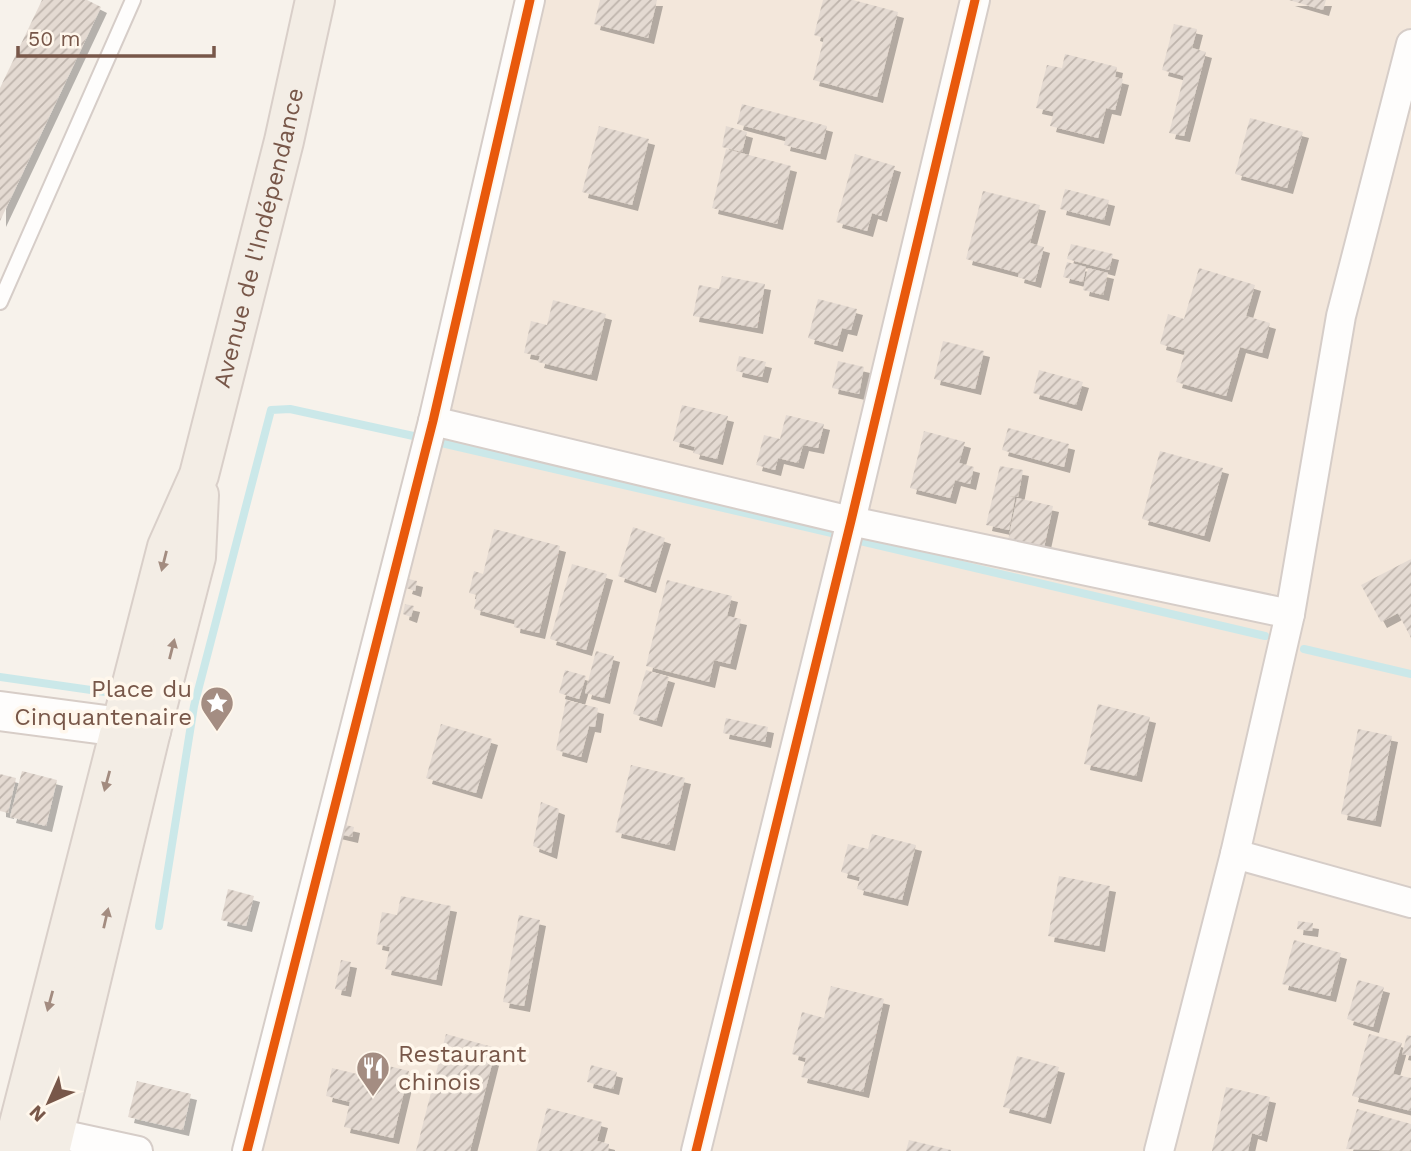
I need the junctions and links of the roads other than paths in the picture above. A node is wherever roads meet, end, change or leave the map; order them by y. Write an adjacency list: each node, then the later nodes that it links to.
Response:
1 (133, 0): 6 (lane)
2 (315, 0): 11 (main road, Avenue de l'Indépendance)
3 (530, 0): 7 (street)
4 (975, 0): 8 (street)
5 (1411, 44): 9 (street)
6 (0, 302)
7 (433, 421): 8 (street); 17 (street)
8 (851, 521): 9 (street); 18 (street)
9 (1290, 614): 12 (street)
10 (0, 711): 11 (main road)
11 (136, 730): 14 (main road, Avenue de l'Indépendance, one-way to 11); 15 (main road, Avenue de l'Indépendance, one-way to 15)
12 (1235, 853): 13 (street); 19 (street)
13 (1411, 903)
14 (52, 1142): 16 (street)
15 (12, 1151)
16 (138, 1151)
17 (247, 1151)
18 (696, 1151)
19 (1159, 1151)

